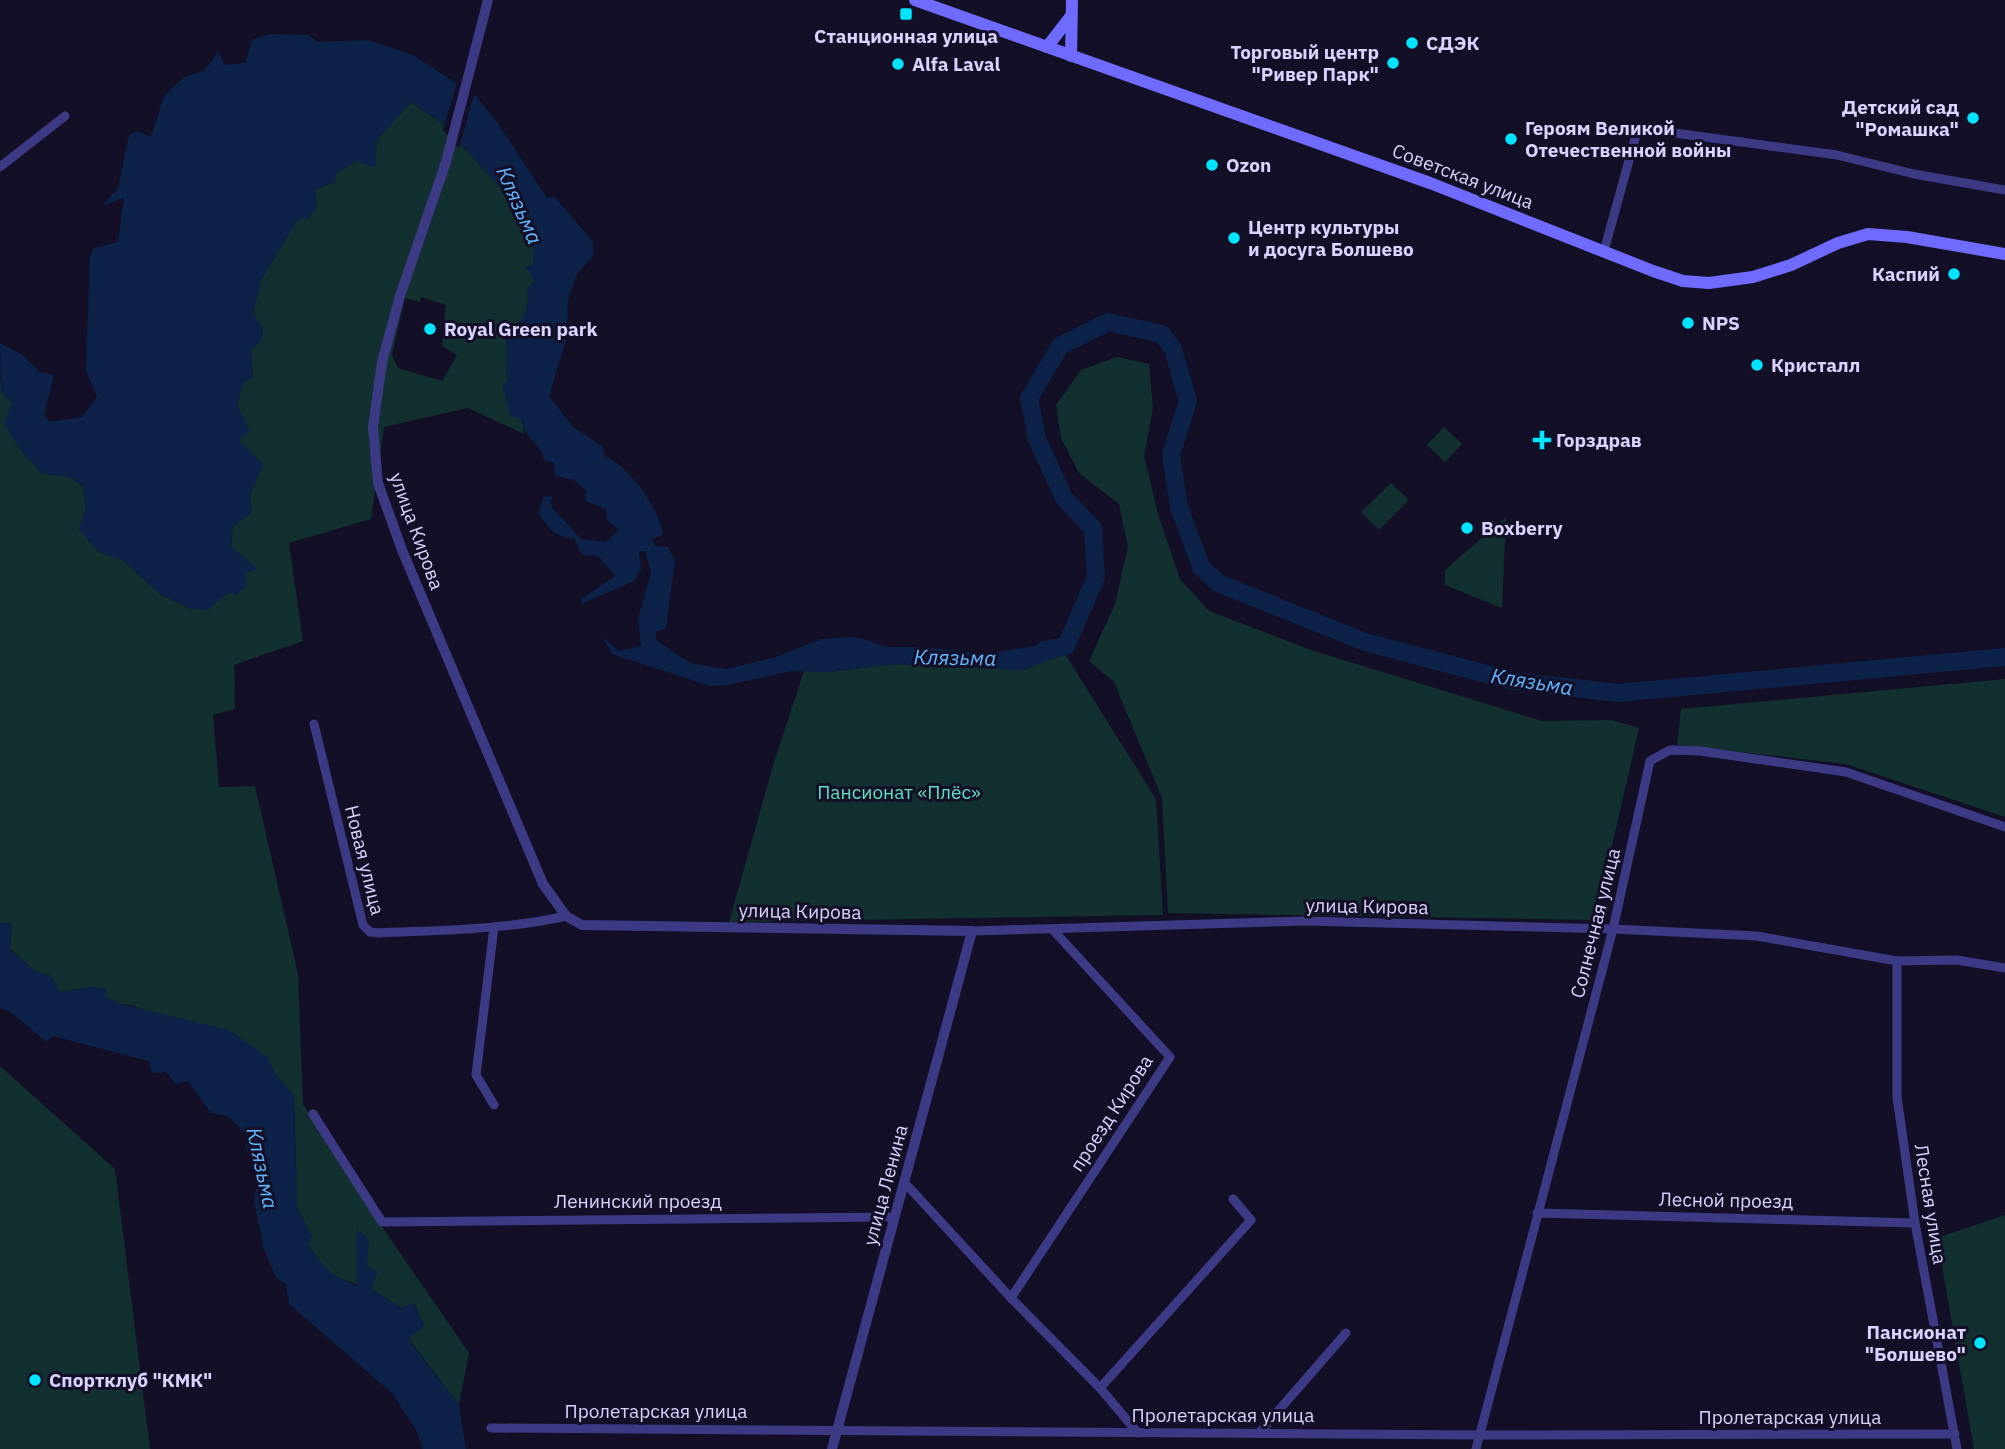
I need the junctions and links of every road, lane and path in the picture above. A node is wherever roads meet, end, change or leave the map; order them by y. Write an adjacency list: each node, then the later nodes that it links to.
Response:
1 (488, 0): 14 (street, улица Кирова)
2 (915, 0): 5 (main road, Советская улица)
3 (1072, 0): 4 (main road)
4 (1071, 16): 5 (main road); 6 (main road)
5 (1047, 47): 6 (main road, Советская улица)
6 (1071, 56): 10 (main road, Советская улица)
7 (65, 116): 8 (street)
8 (0, 167)
9 (2005, 190): 10 (street)
10 (1604, 251): 11 (main road, Советская улица)
11 (2005, 254)
12 (314, 724): 15 (street, Новая улица)
13 (2005, 827): 16 (street, Солнечная улица)
14 (566, 916): 15 (street, Новая улица); 18 (street, улица Кирова)
15 (494, 927): 21 (street)
16 (1613, 929): 17 (street, улица Кирова); 19 (street, улица Кирова); 25 (street, Солнечная улица)
17 (1053, 930): 18 (street, улица Кирова); 28 (street, проезд Кирова)
18 (972, 931): 23 (street, улица Ленина)
19 (1897, 961): 20 (street, улица Кирова); 27 (street, Лесная улица)
20 (2005, 968)
21 (494, 1105)
22 (313, 1114): 26 (street, Ленинский проезд)
23 (904, 1182): 26 (street, улица Ленина); 28 (street)
24 (1233, 1199): 30 (street)
25 (1537, 1213): 27 (street, Лесной проезд); 36 (street, Солнечная улица)
26 (894, 1217): 32 (street, улица Ленина)
27 (1915, 1223): 35 (street, Лесная улица)
28 (1011, 1298): 30 (street)
29 (1346, 1334): 34 (street)
30 (1100, 1388): 33 (street)
31 (491, 1428): 32 (street, Пролетарская улица)
32 (837, 1430): 33 (street, Пролетарская улица); 37 (street, улица Ленина)
33 (1138, 1433): 34 (street, Пролетарская улица)
34 (1259, 1433): 36 (street, Пролетарская улица)
35 (1955, 1434): 36 (street, Пролетарская улица); 39 (street, Лесная улица)
36 (1480, 1435): 38 (street, Солнечная улица)
37 (832, 1449)
38 (1476, 1449)
39 (1957, 1449)

